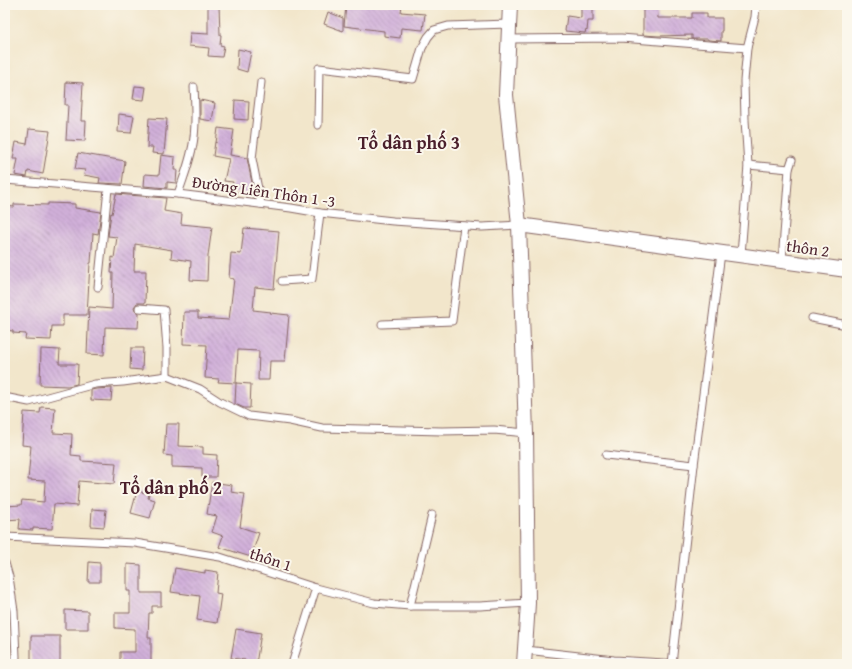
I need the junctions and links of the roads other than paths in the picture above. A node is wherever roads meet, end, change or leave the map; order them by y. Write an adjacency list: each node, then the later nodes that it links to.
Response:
1 (510, 5): 3 (street)
2 (756, 5): 5 (lane)
3 (509, 24): 4 (street); 8 (lane)
4 (508, 39): 5 (lane); 17 (street)
5 (747, 48): 10 (lane)
6 (261, 82): 15 (lane)
7 (194, 87): 14 (lane)
8 (318, 125)
9 (792, 160): 11 (lane)
10 (748, 165): 11 (lane); 20 (lane)
11 (789, 169): 21 (lane)
12 (5, 180): 13 (lane, Đường Liên Thôn 1 -3)
13 (108, 189): 14 (lane, Đường Liên Thôn 1 -3); 24 (lane)
14 (178, 194): 15 (lane, Đường Liên Thôn 1 -3)
15 (261, 204): 16 (lane, Đường Liên Thôn 1 -3)
16 (320, 213): 18 (lane, Đường Liên Thôn 1 -3); 23 (lane)
17 (519, 225): 18 (lane, Đường Liên Thôn 1 -3); 19 (street, thôn 2); 31 (street)
18 (464, 226): 27 (lane)
19 (721, 253): 20 (street, thôn 2); 33 (lane)
20 (741, 255): 21 (street, thôn 2)
21 (782, 261): 22 (street, thôn 2)
22 (847, 270)
23 (282, 281)
24 (98, 287)
25 (139, 308): 29 (lane)
26 (812, 318): 28 (lane)
27 (382, 324)
28 (847, 325)
29 (167, 376): 30 (lane); 31 (lane)
30 (9, 398)
31 (526, 433): 38 (street)
32 (606, 455): 33 (lane)
33 (694, 466): 43 (lane)
34 (432, 515): 39 (lane)
35 (5, 537): 37 (lane, thôn 1)
36 (5, 563): 41 (lane)
37 (316, 588): 39 (lane, thôn 1); 42 (lane)
38 (528, 603): 39 (lane, thôn 1); 40 (street)
39 (410, 606)
40 (525, 657): 43 (lane)
41 (15, 664)
42 (292, 664)
43 (672, 664): 44 (lane)
44 (681, 664)

